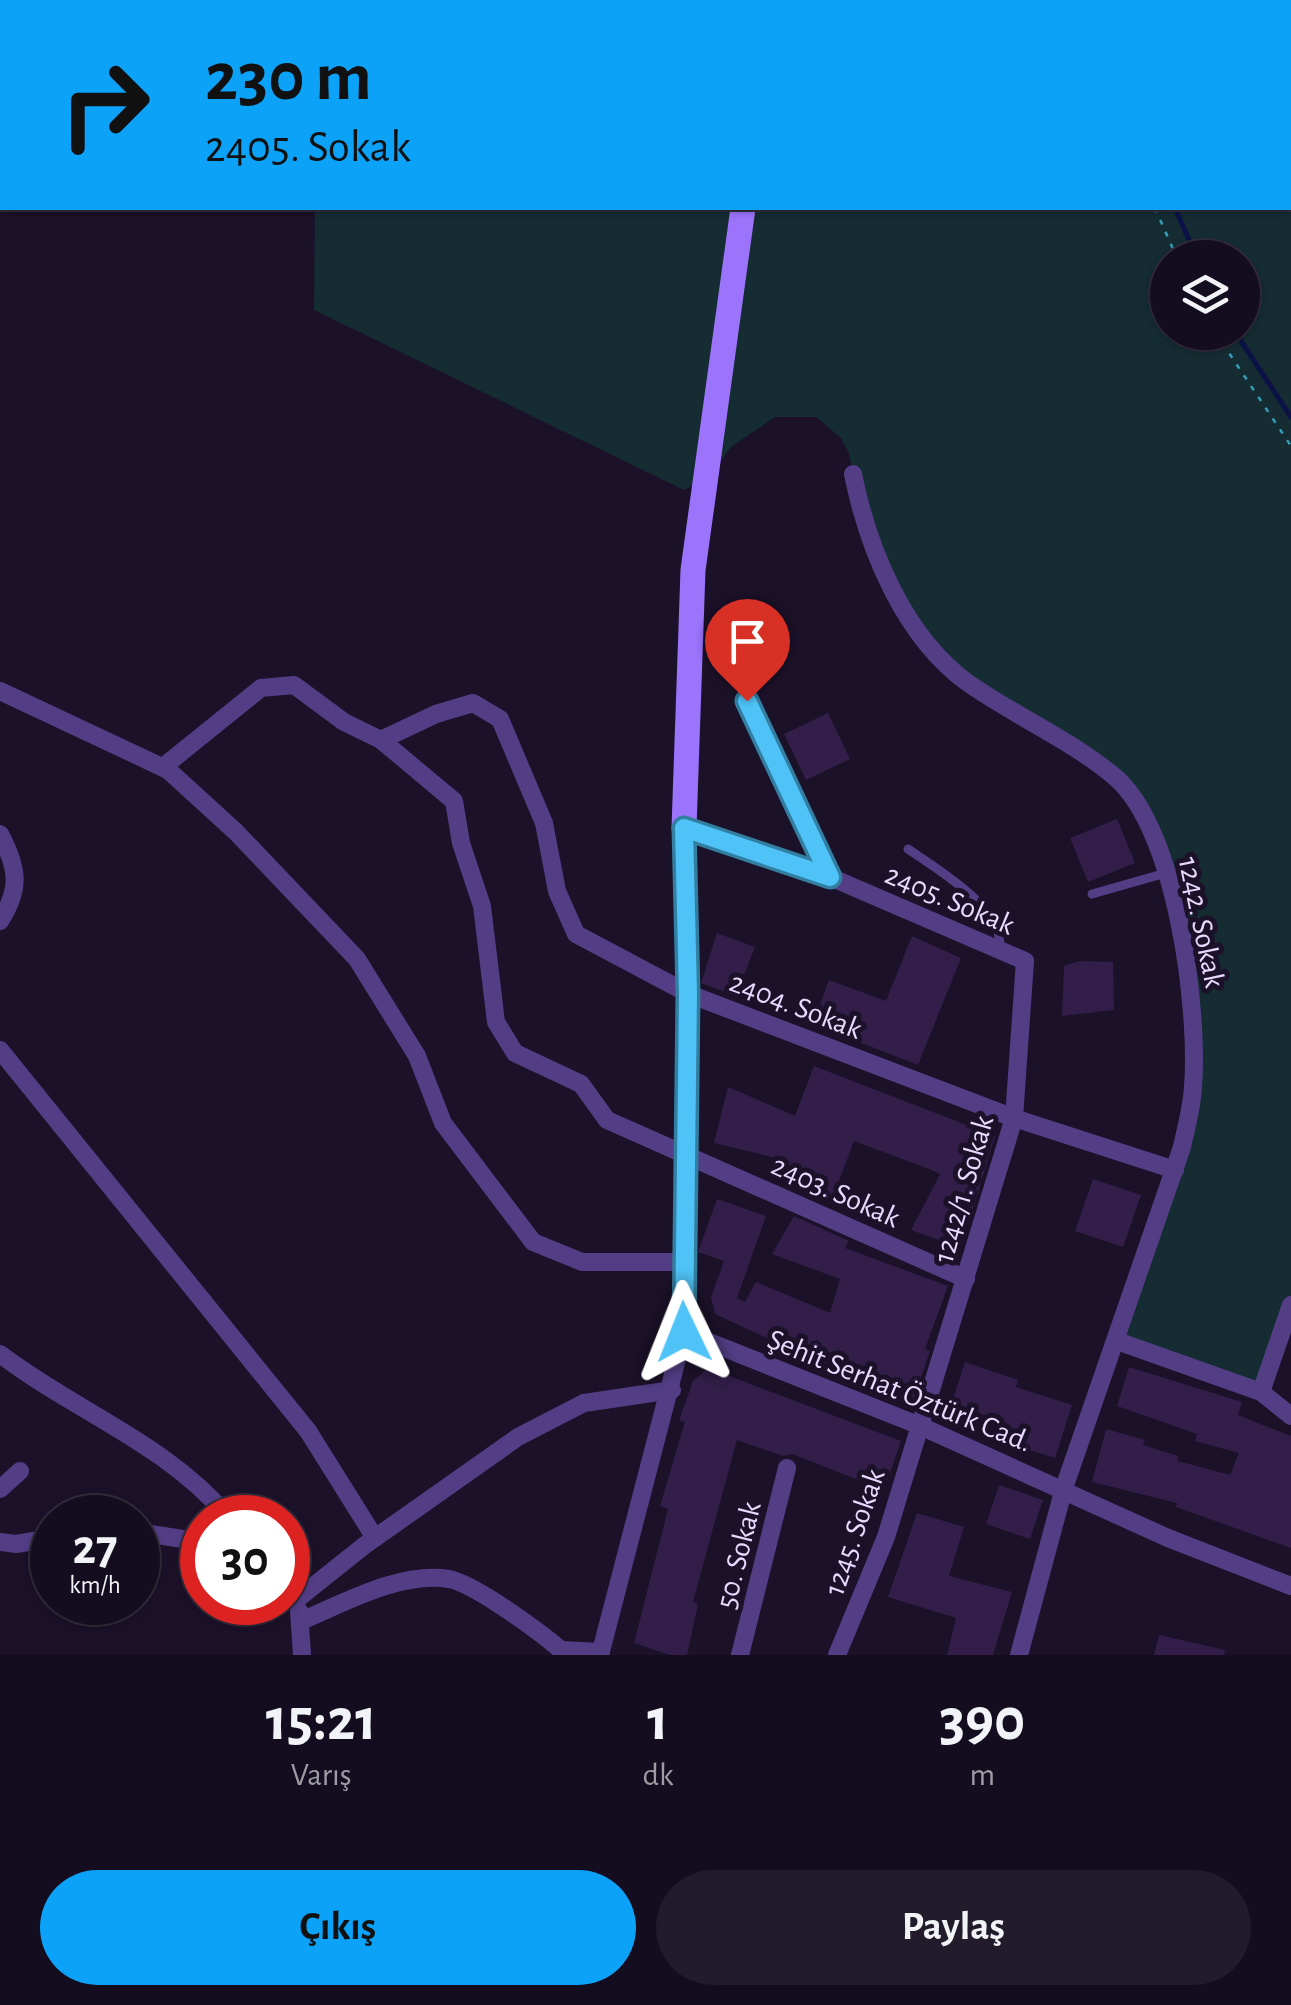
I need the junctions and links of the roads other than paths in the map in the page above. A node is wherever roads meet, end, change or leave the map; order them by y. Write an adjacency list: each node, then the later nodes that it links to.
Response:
1 (743, 210): 7 (street)
2 (853, 474): 10 (street, 1242. Sokak)
3 (0, 691): 6 (street)
4 (747, 701): 11 (street)
5 (381, 740): 6 (street, 2403. Sokak); 16 (street, 2404. Sokak); 19 (street, 2403. Sokak)
6 (163, 767): 21 (street)
7 (684, 828): 11 (street, 2405. Sokak); 16 (street)
8 (0, 834): 13 (street)
9 (908, 849): 14 (lane)
10 (1166, 873): 12 (lane); 20 (street, 1242. Sokak)
11 (830, 877): 15 (street, 2405. Sokak)
12 (1092, 894)
13 (0, 921)
14 (995, 956)
15 (1024, 961): 18 (street, 1242/1. Sokak)
16 (688, 994): 18 (street, 2404. Sokak); 19 (street)
17 (0, 1050): 36 (street)
18 (1014, 1118): 20 (street, 2404. Sokak); 22 (street, 1242/1. Sokak)
19 (684, 1155): 21 (street); 22 (street, 2403. Sokak)
20 (1174, 1170): 25 (street, 1242. Sokak)
21 (682, 1262): 24 (street)
22 (966, 1278): 30 (street, 1242/1. Sokak)
23 (1291, 1305): 28 (street)
24 (684, 1332): 27 (street); 30 (street, Şehit Serhat Öztürk Cad.)
25 (1117, 1341): 28 (street); 33 (street, 1242. Sokak)
26 (0, 1354): 35 (street)
27 (672, 1390): 36 (street); 43 (street)
28 (1261, 1392): 29 (street)
29 (1291, 1416)
30 (918, 1425): 33 (street, Şehit Serhat Öztürk Cad.); 46 (street, 1245. Sokak)
31 (787, 1468): 45 (street, 50. Sokak)
32 (20, 1471): 34 (street)
33 (1064, 1488): 40 (street, Şehit Serhat Öztürk Cad.); 47 (street, 1242. Sokak)
34 (0, 1489)
35 (207, 1495)
36 (375, 1538): 39 (street)
37 (0, 1542): 38 (street)
38 (30, 1542)
39 (310, 1582)
40 (1291, 1586)
41 (310, 1617): 43 (street)
42 (301, 1625): 44 (street)
43 (600, 1653)
44 (302, 1655)
45 (740, 1655)
46 (837, 1655)
47 (1019, 1655)

